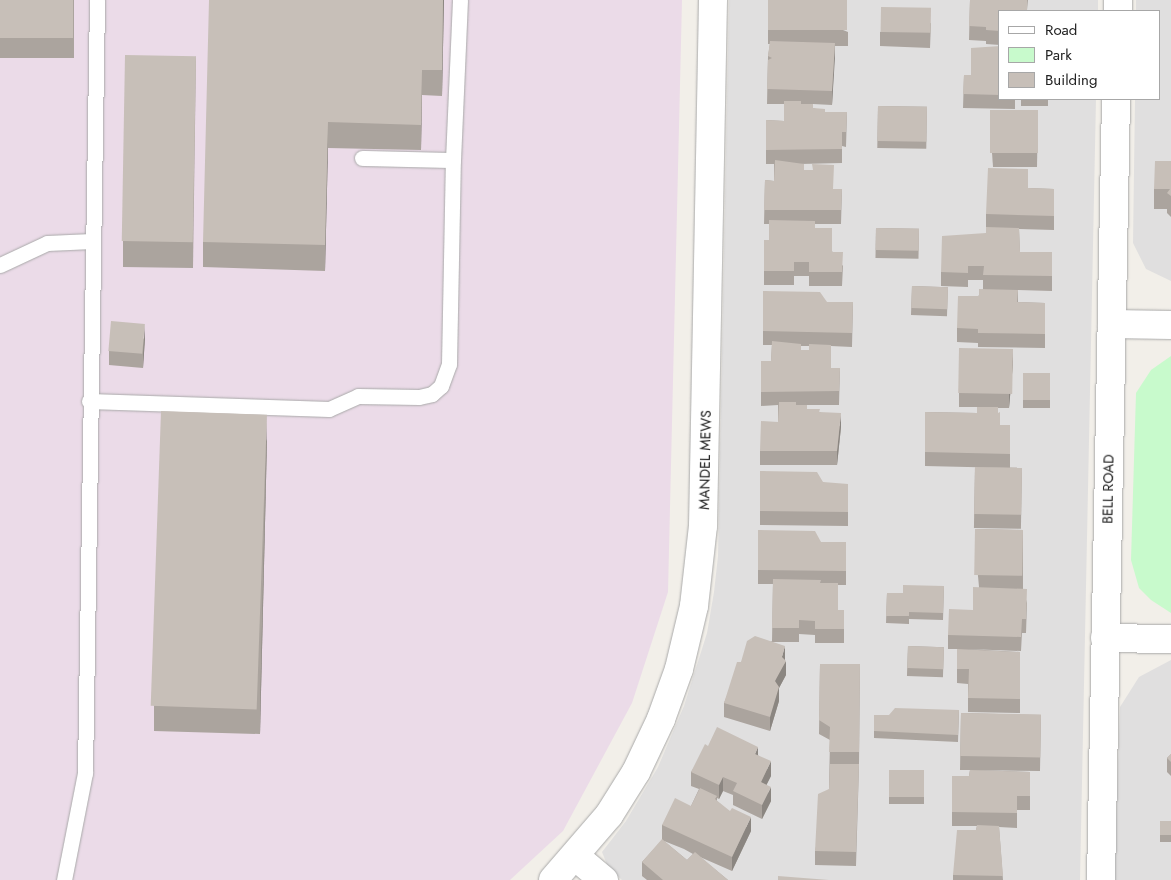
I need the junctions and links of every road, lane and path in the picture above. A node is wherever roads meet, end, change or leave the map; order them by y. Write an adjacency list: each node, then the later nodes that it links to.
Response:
1 (97, 0): 7 (lane)
2 (460, 0): 6 (lane)
3 (713, 0): 14 (street, MANDEL MEWS)
4 (1116, 100): 9 (street, BELL ROAD)
5 (362, 158): 6 (lane)
6 (453, 160): 11 (lane)
7 (92, 241): 8 (lane); 11 (lane)
8 (0, 265)
9 (1112, 324): 10 (street); 12 (street, BELL ROAD)
10 (1171, 325)
11 (89, 401): 15 (lane)
12 (1105, 638): 13 (street); 18 (street, BELL ROAD)
13 (1171, 639)
14 (575, 856): 16 (street, MANDEL MEWS); 17 (street)
15 (64, 880)
16 (553, 880)
17 (604, 880)
18 (1101, 880)

